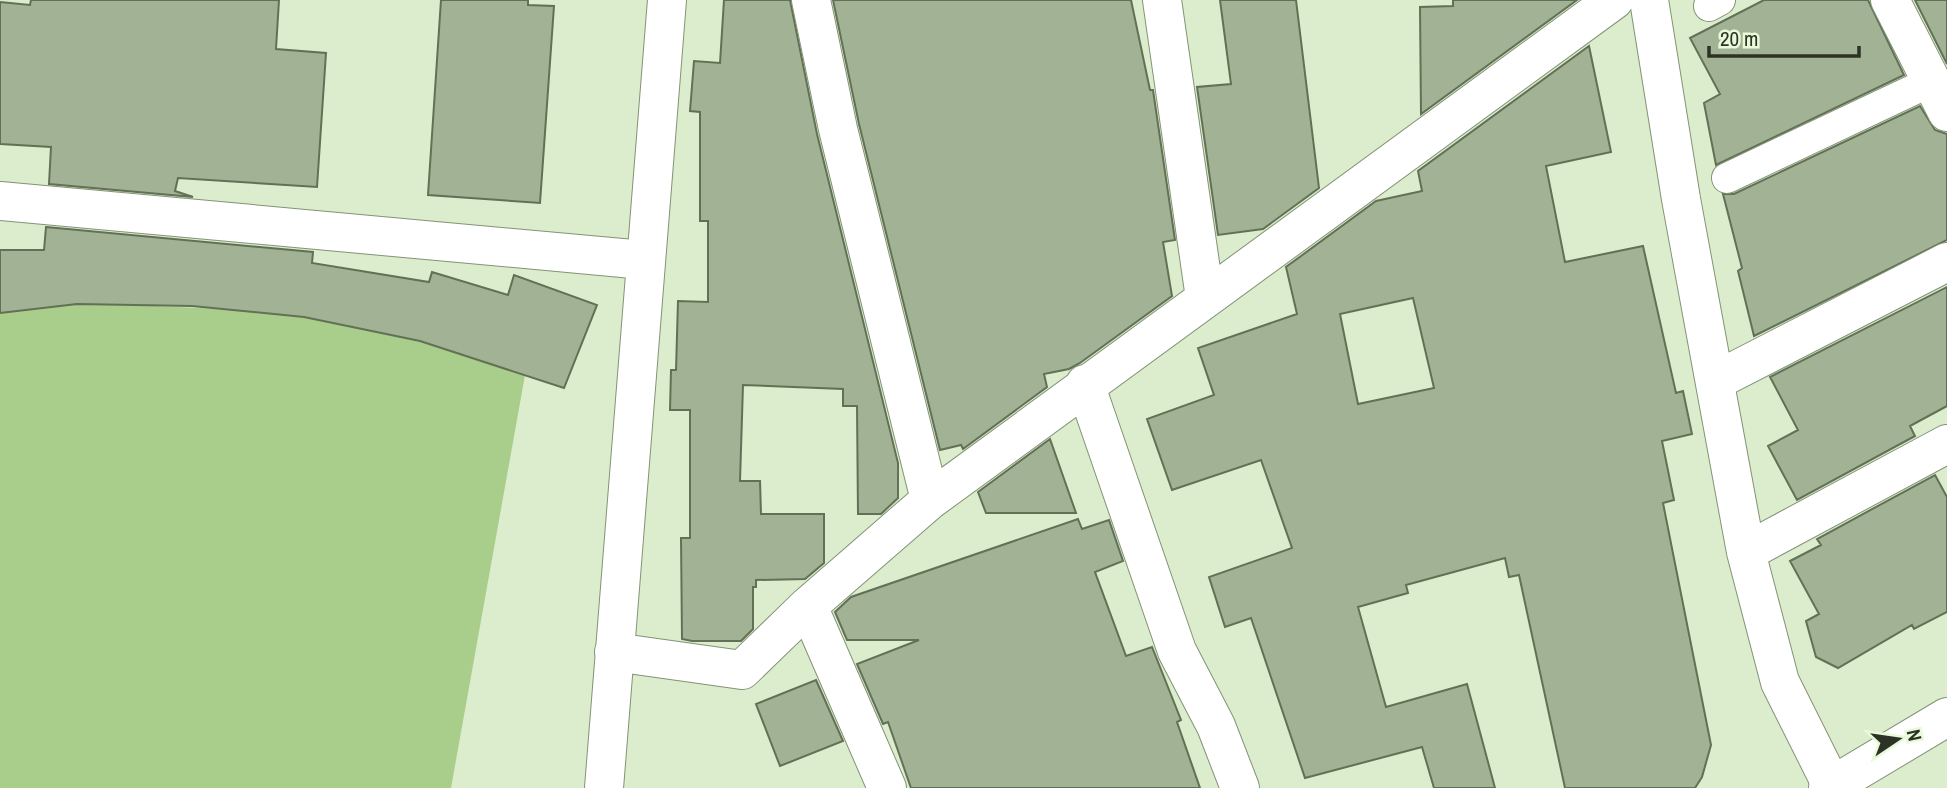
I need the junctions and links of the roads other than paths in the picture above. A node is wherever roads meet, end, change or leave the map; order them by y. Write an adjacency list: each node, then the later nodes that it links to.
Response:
1 (667, 0): 10 (street)
2 (811, 0): 16 (street)
3 (1162, 0): 12 (street)
4 (1614, 0): 12 (street)
5 (1649, 0): 13 (street)
6 (1891, 0): 7 (street)
7 (1940, 96): 8 (lane)
8 (1727, 178)
9 (0, 201): 10 (street)
10 (644, 260): 19 (street)
11 (1947, 262): 13 (street)
12 (1205, 298): 14 (street)
13 (1715, 380): 17 (street)
14 (1085, 384): 16 (street); 24 (street)
15 (1947, 444): 17 (street)
16 (930, 500): 18 (street)
17 (1746, 552): 21 (street)
18 (808, 606): 19 (street); 23 (street)
19 (614, 652): 22 (street)
20 (1947, 717): 21 (street)
21 (1830, 787)
22 (604, 788)
23 (887, 788)
24 (1240, 788)

